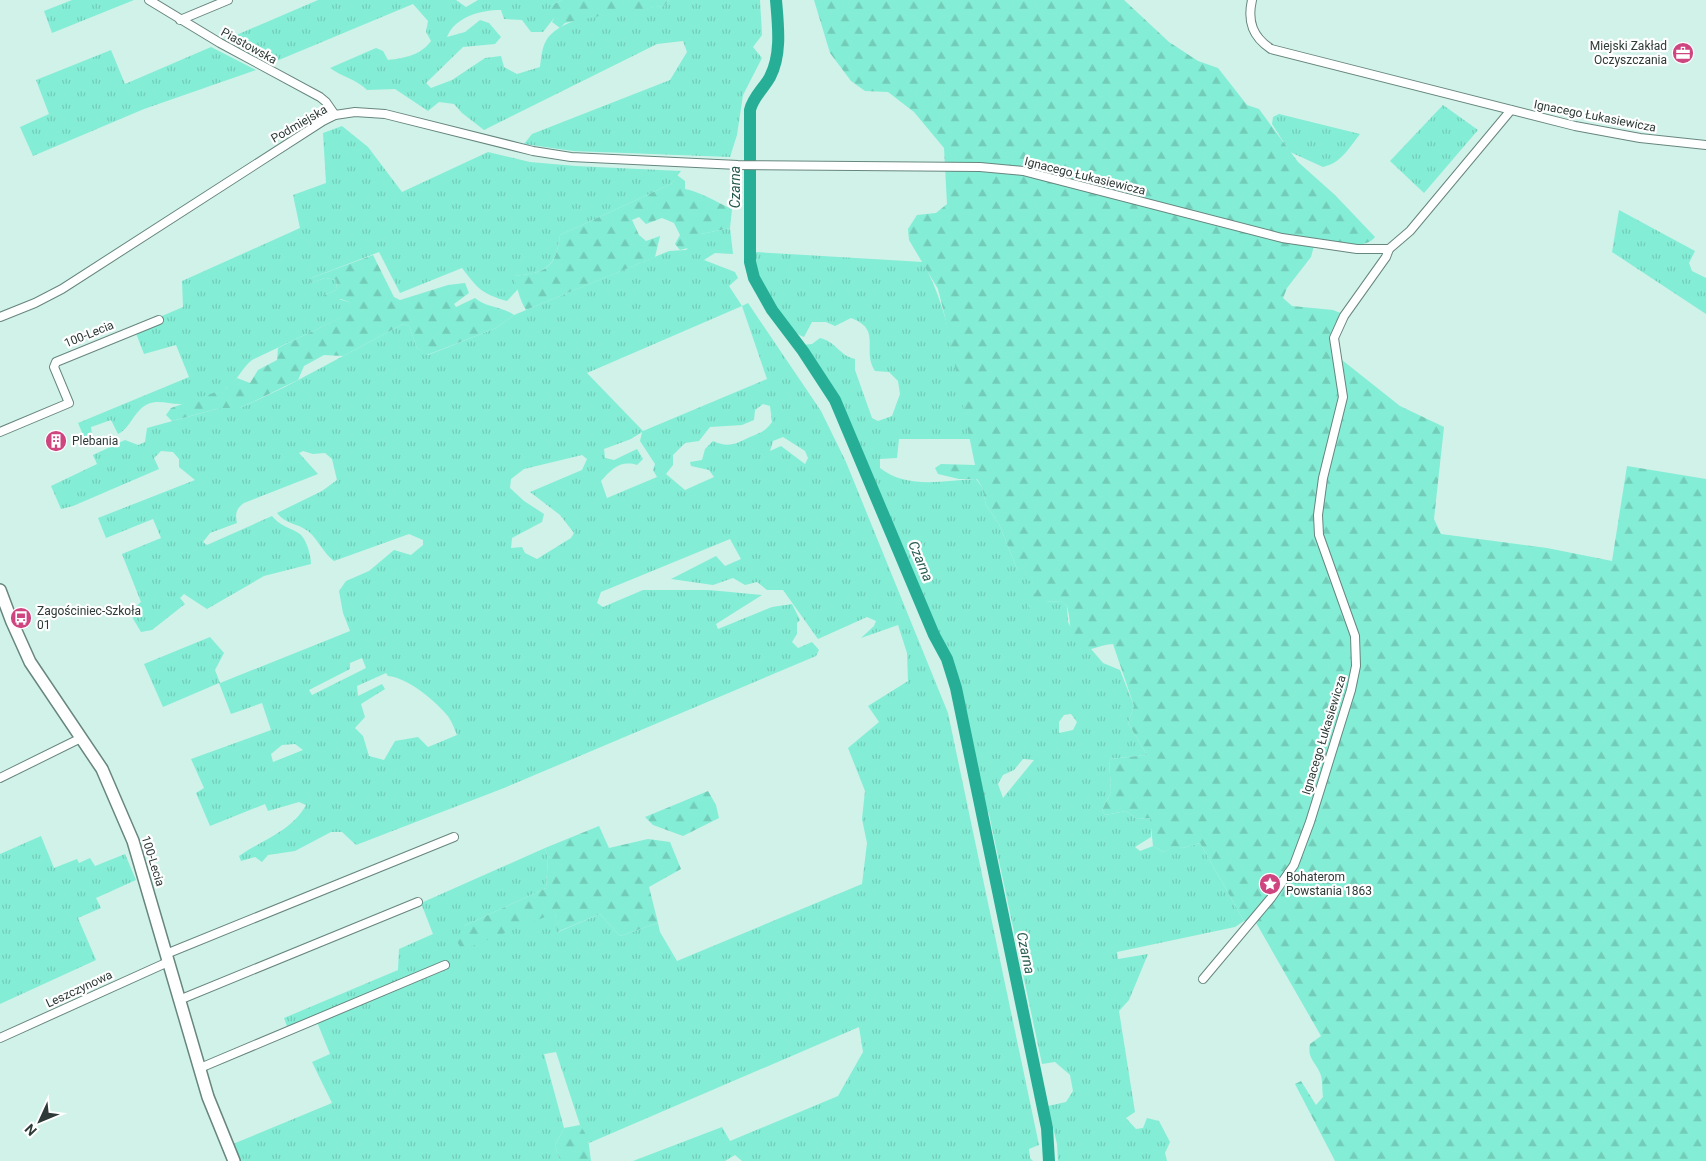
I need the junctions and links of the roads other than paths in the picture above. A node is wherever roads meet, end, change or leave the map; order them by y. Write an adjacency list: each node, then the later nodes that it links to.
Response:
1 (150, 0): 4 (street, Piastowska)
2 (228, 0): 4 (street)
3 (1252, 0): 5 (street, Ignacego Łukasiewicza)
4 (180, 20): 6 (street, Piastowska)
5 (1511, 110): 7 (street, Ignacego Łukasiewicza); 9 (street, Ignacego Łukasiewicza)
6 (334, 116): 8 (street, Podmiejska); 10 (street, Podmiejska)
7 (1706, 144)
8 (741, 165): 9 (street, Ignacego Łukasiewicza)
9 (1389, 249): 20 (street, Ignacego Łukasiewicza)
10 (0, 317)
11 (159, 320): 12 (street, 100-Lecia)
12 (0, 432)
13 (0, 590): 14 (street, 100-Lecia)
14 (81, 738): 15 (street); 18 (street, 100-Lecia)
15 (0, 778)
16 (454, 838): 18 (street, Leszczynowa)
17 (418, 902): 21 (street)
18 (167, 958): 21 (street, 100-Lecia); 22 (street, Leszczynowa)
19 (445, 965): 23 (street)
20 (1203, 979)
21 (179, 1000): 23 (street, 100-Lecia)
22 (0, 1038)
23 (200, 1068): 24 (street, 100-Lecia)
24 (234, 1161)

